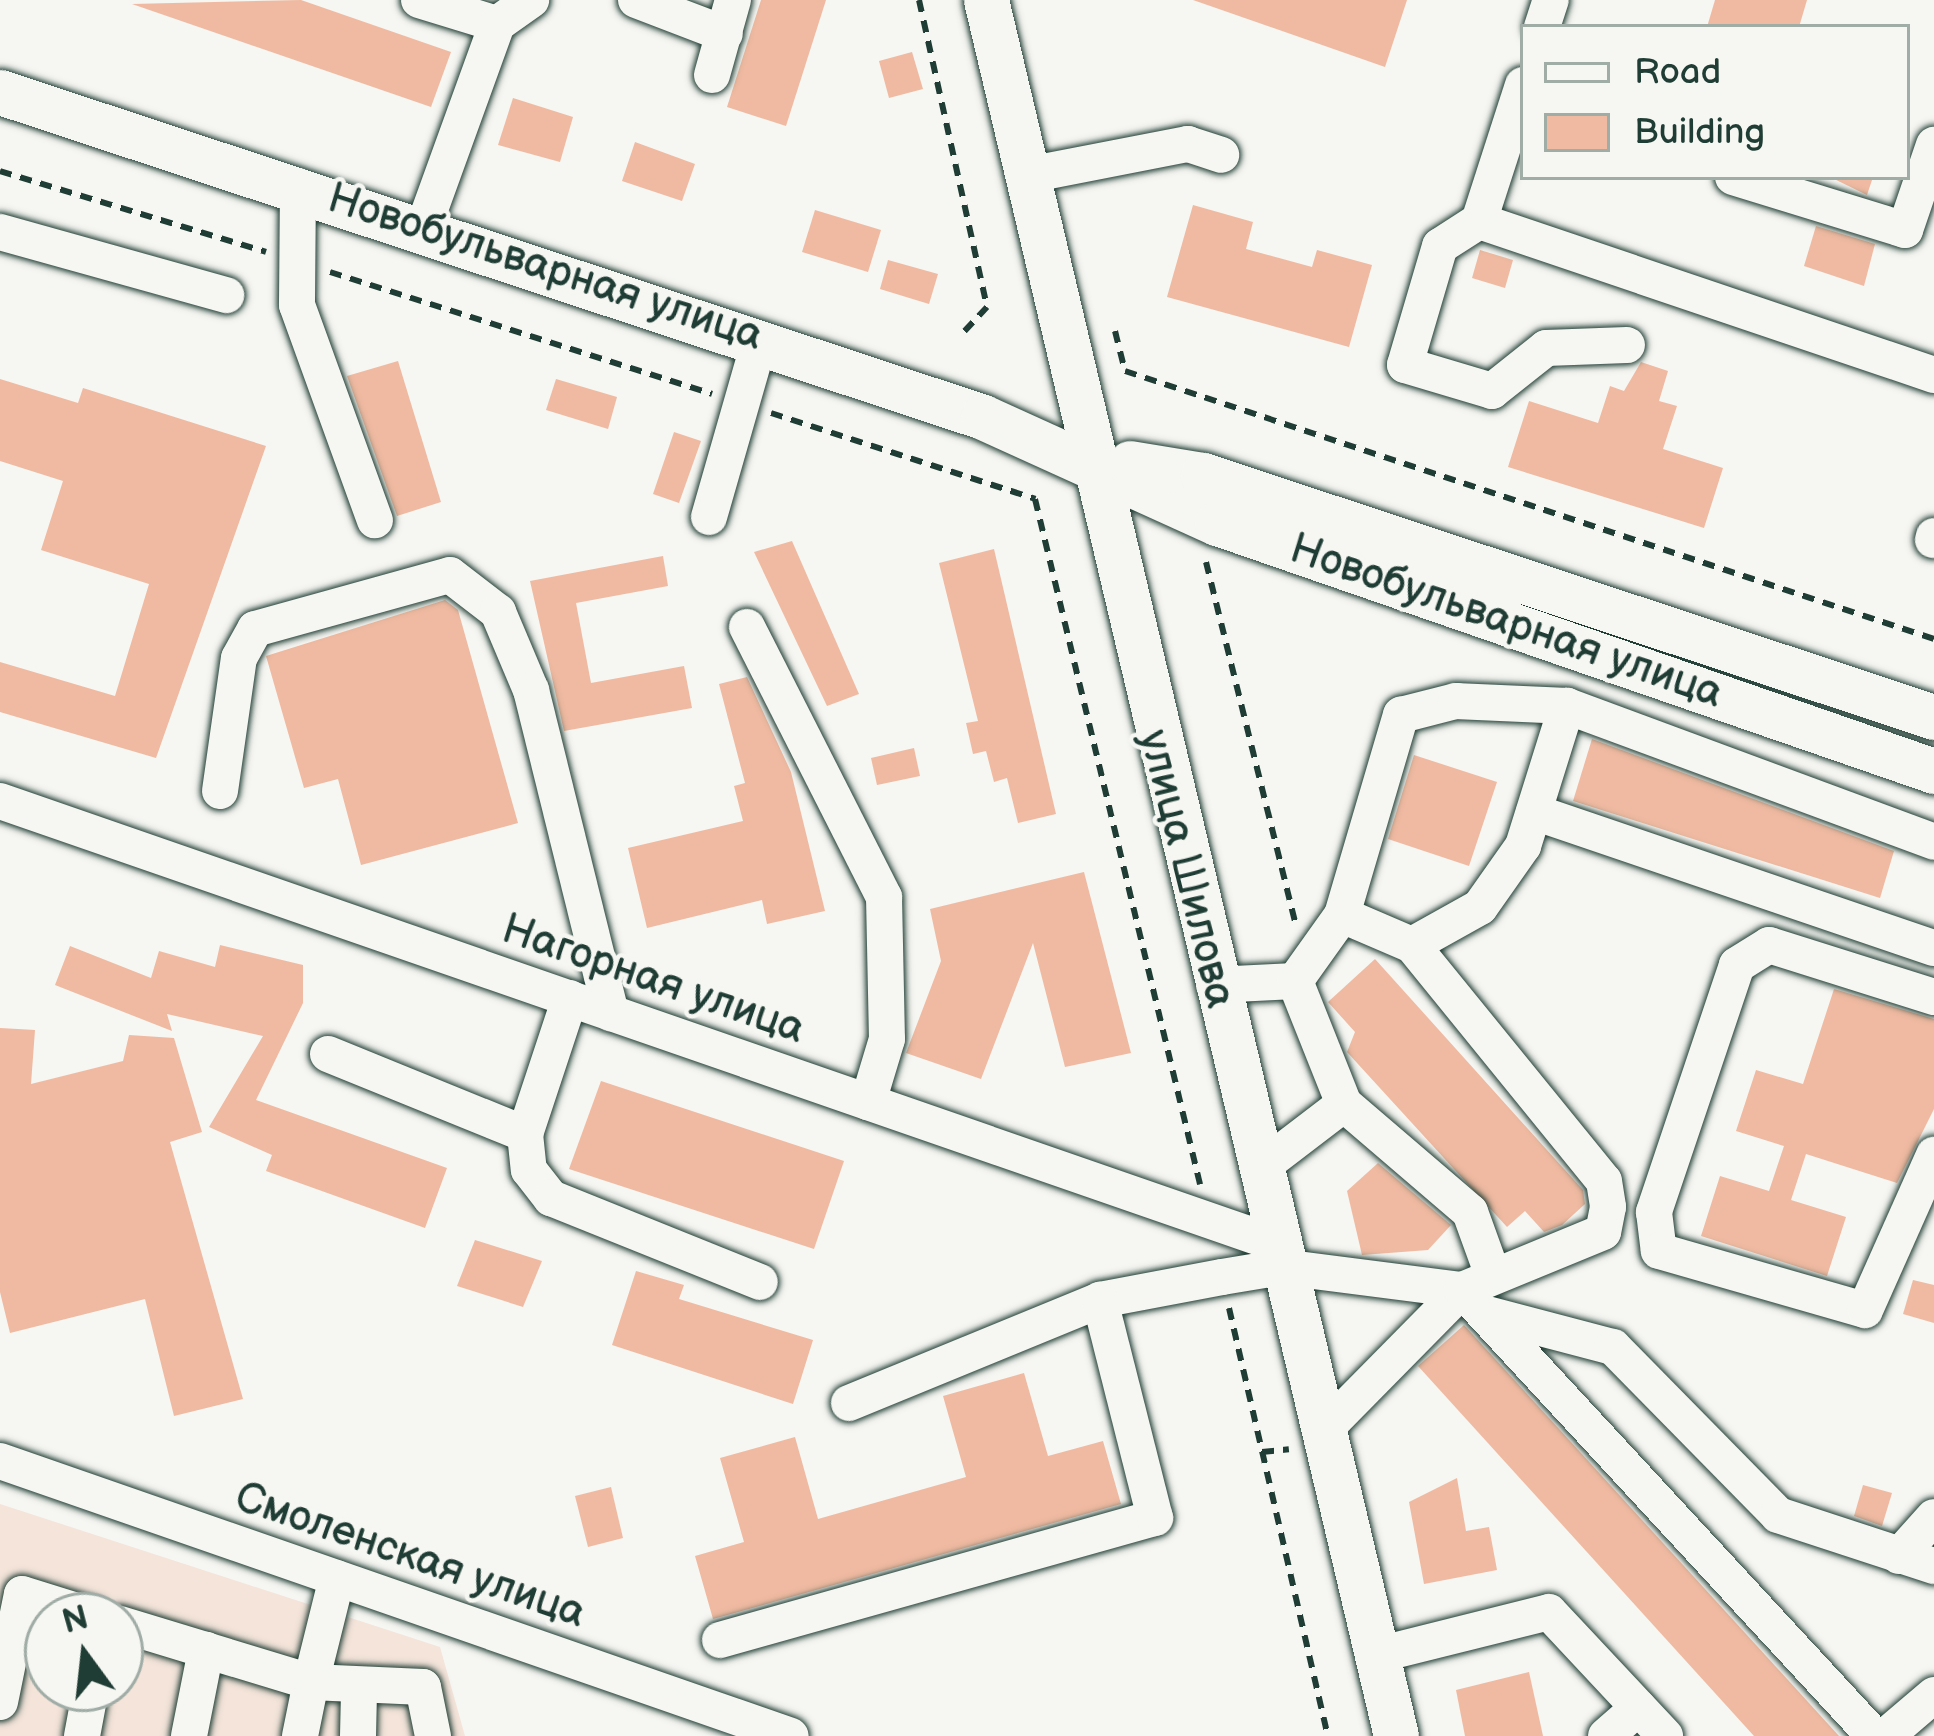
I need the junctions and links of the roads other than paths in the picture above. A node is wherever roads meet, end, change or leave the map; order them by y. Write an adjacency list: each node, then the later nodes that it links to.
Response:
1 (419, 0): 6 (street)
2 (531, 0): 6 (street)
3 (636, 0): 5 (street)
4 (986, 0): 12 (main road, улица Шилова)
5 (729, 17): 7 (street)
6 (497, 24): 16 (street)
7 (712, 75)
8 (0, 92): 14 (main road, Новобульварная улица)
9 (1520, 103): 15 (street)
10 (1934, 146): 13 (street)
11 (1221, 155): 12 (street)
12 (1028, 175): 22 (main road, улица Шилова)
13 (1743, 180)
14 (298, 186): 16 (main road, Новобульварная улица); 24 (street)
15 (1479, 221): 20 (street); 21 (street)
16 (424, 226): 19 (main road, Новобульварная улица)
17 (0, 232): 18 (street)
18 (226, 295)
19 (760, 339): 22 (main road, Новобульварная улица); 23 (street)
20 (1627, 344)
21 (1934, 375)
22 (1085, 455): 27 (main road, Новобульварная улица); 28 (main road, Новобульварная улица); 37 (main road, улица Шилова)
23 (709, 517)
24 (375, 520)
25 (747, 627): 42 (street)
26 (1567, 706): 31 (street); 32 (street); 33 (street)
27 (1934, 717)
28 (1934, 771)
29 (220, 791): 40 (street)
30 (0, 801): 39 (street, Нагорная улица)
31 (1534, 812): 34 (street); 35 (street)
32 (1934, 842)
33 (1342, 915): 34 (street); 36 (street)
34 (1412, 945): 49 (street)
35 (1934, 948)
36 (1300, 973): 37 (street); 43 (street)
37 (1214, 986): 46 (main road, улица Шилова)
38 (1934, 997): 45 (street)
39 (570, 998): 40 (street, Нагорная улица); 44 (street)
40 (611, 1013): 42 (street, Нагорная улица)
41 (328, 1054): 44 (street)
42 (868, 1102): 47 (street, Нагорная улица)
43 (1344, 1104): 46 (street); 49 (street)
44 (525, 1135): 48 (street)
45 (1934, 1155)
46 (1259, 1169): 47 (main road, улица Шилова)
47 (1279, 1256): 49 (street); 50 (street); 52 (main road, улица Шилова)
48 (760, 1282)
49 (1480, 1291): 52 (street); 55 (street); 75 (street)
50 (1100, 1300): 51 (street); 59 (street)
51 (849, 1403)
52 (1322, 1432): 61 (main road, улица Шилова)
53 (0, 1461): 56 (street, Смоленская улица)
54 (1934, 1517): 55 (street)
55 (1917, 1561)
56 (337, 1578): 62 (street); 71 (street, Смоленская улица)
57 (24, 1595): 65 (street)
58 (144, 1631): 60 (street)
59 (720, 1640)
60 (206, 1650): 62 (street); 67 (street)
61 (1377, 1655): 66 (street); 72 (main road, улица Шилова)
62 (311, 1682): 63 (street); 68 (street)
63 (359, 1692): 69 (street); 70 (street)
64 (1934, 1695): 76 (street)
65 (0, 1702)
66 (1638, 1708): 73 (street); 74 (street)
67 (189, 1736)
68 (300, 1736)
69 (358, 1736)
70 (433, 1736)
71 (788, 1736)
72 (1396, 1736)
73 (1606, 1736)
74 (1664, 1736)
75 (1874, 1736)
76 (1886, 1736)

